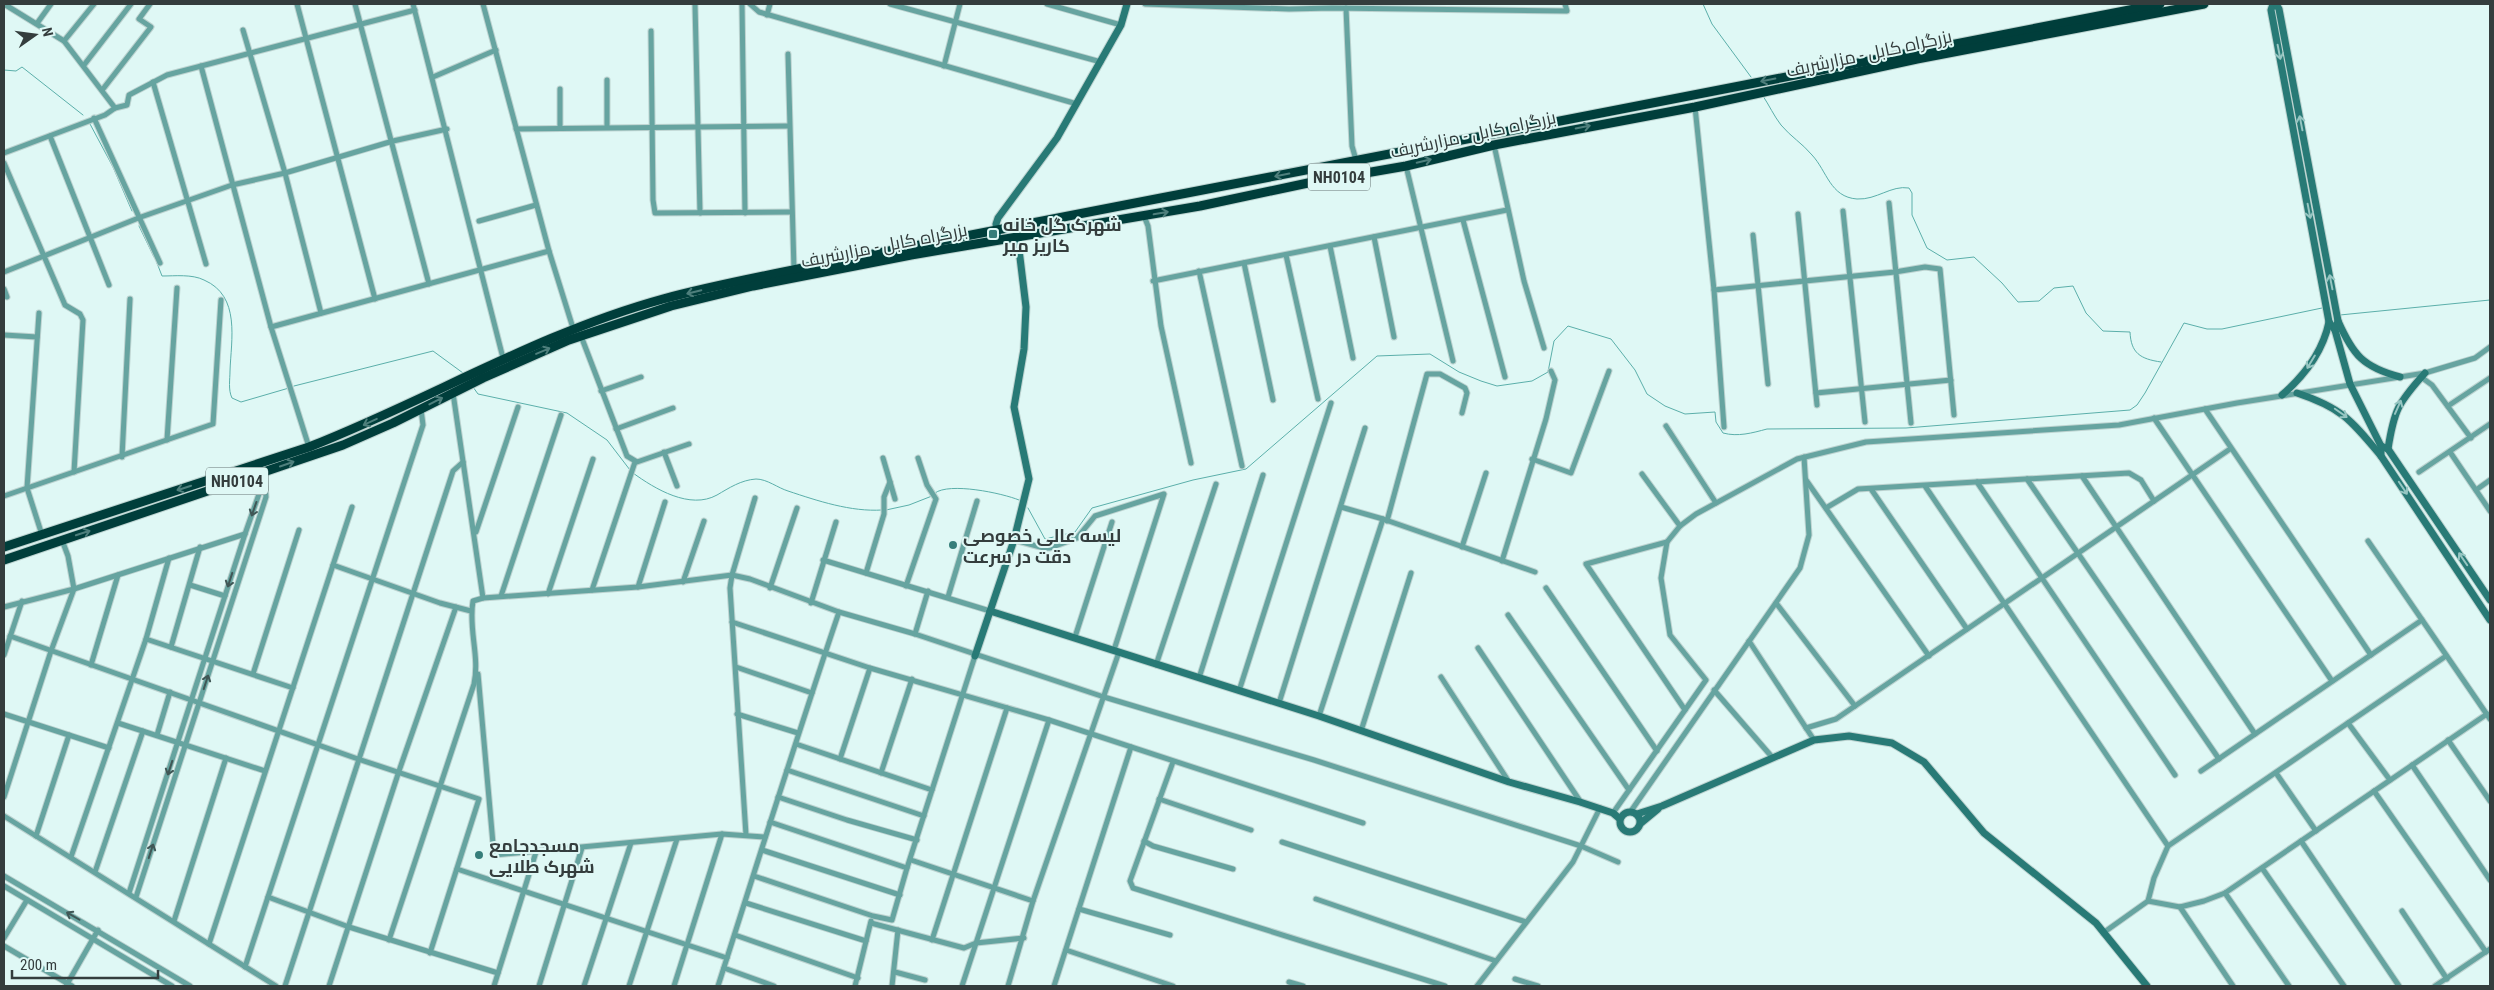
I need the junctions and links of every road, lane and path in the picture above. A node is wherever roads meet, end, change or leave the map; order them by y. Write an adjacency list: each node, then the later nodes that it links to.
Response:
1 (4, 4): 34 (street)
2 (51, 4): 34 (street)
3 (94, 4): 41 (street)
4 (131, 4): 46 (street)
5 (150, 4): 53 (street)
6 (297, 4): 40 (street)
7 (355, 4): 36 (street)
8 (483, 4): 42 (street)
9 (694, 4): 58 (street)
10 (742, 4): 59 (street)
11 (750, 4): 33 (street)
12 (770, 4): 33 (street)
13 (890, 4): 35 (street)
14 (960, 4): 35 (street)
15 (1048, 4): 37 (street)
16 (1127, 4): 37 (street)
17 (1145, 4): 24 (street)
18 (1473, 4): 31 (street)
19 (1519, 4): 32 (street)
20 (1565, 4): 32 (street)
21 (2160, 4): 29 (highway, بزرگراه کابل - مزارشریف / NH0104)
22 (2204, 4): 55 (highway, بزرگراه کابل - مزارشریف / NH0104)
23 (2274, 4): 127 (street, one-way to 23); 128 (street, one-way to 128)
24 (1289, 6): 25 (street)
25 (1332, 6): 30 (street)
26 (1380, 6): 28 (street); 30 (street)
27 (414, 7): 36 (street); 49 (street)
28 (1428, 7): 31 (street)
29 (2131, 7): 71 (highway, بزرگراه کابل - مزارشریف / NH0104, one-way to 71)
30 (1346, 8): 71 (street)
31 (1474, 11): 32 (street)
32 (1520, 12)
33 (767, 14): 48 (street)
34 (38, 22): 41 (street)
35 (956, 23): 45 (street); 48 (street)
36 (360, 24): 40 (street); 67 (street)
37 (1121, 25): 45 (street)
38 (243, 30): 43 (street)
39 (651, 31): 61 (street)
40 (305, 38): 43 (street); 70 (street)
41 (64, 40): 46 (street)
42 (496, 50): 49 (street); 62 (street)
43 (250, 53): 47 (street); 74 (street)
44 (788, 54): 60 (street)
45 (1101, 62): 54 (street)
46 (84, 65): 53 (street)
47 (200, 66): 51 (street); 75 (street)
48 (944, 66): 54 (street)
49 (433, 77): 65 (street)
50 (607, 80): 64 (street)
51 (153, 82): 56 (street); 76 (street)
52 (560, 88): 63 (street)
53 (102, 89): 56 (street)
54 (1077, 104): 91 (street)
55 (1695, 107): 68 (highway, بزرگراه کابل - مزارشریف / NH0104, one-way to 55); 119 (street)
56 (115, 108): 57 (street)
57 (94, 118): 66 (street); 86 (street)
58 (697, 126): 59 (street); 61 (street); 83 (street)
59 (744, 126): 60 (street); 82 (street)
60 (789, 126): 81 (street)
61 (652, 127): 64 (street); 83 (street)
62 (516, 128): 63 (street); 78 (street)
63 (560, 128): 64 (street)
64 (607, 128)
65 (446, 129): 67 (street); 107 (street)
66 (50, 136): 69 (street); 95 (street)
67 (393, 141): 70 (street); 114 (street)
68 (1494, 145): 73 (highway, بزرگراه کابل - مزارشریف / NH0104, one-way to 68); 79 (street)
69 (4, 153)
70 (337, 158): 74 (street); 123 (street)
71 (1356, 160): 89 (highway, بزرگراه کابل - مزارشریف / NH0104, one-way to 89)
72 (4, 163): 101 (street)
73 (1406, 166): 85 (highway, بزرگراه کابل - مزارشریف / NH0104, one-way to 73); 90 (street)
74 (285, 173): 75 (street); 126 (street)
75 (232, 185): 76 (street); 129 (street)
76 (187, 200): 86 (street); 104 (street)
77 (1889, 203): 110 (street)
78 (536, 206): 88 (street); 98 (street)
79 (1507, 210): 87 (street); 138 (street)
80 (1843, 211): 111 (street)
81 (791, 212): 82 (street); 106 (street)
82 (745, 213): 83 (street)
83 (700, 214)
84 (1798, 214): 113 (street)
85 (1144, 216): 93 (highway, بزرگراه کابل - مزارشریف / NH0104); 112 (street)
86 (141, 217): 95 (street); 102 (street)
87 (1463, 220): 90 (street); 148 (street)
88 (479, 221)
89 (1016, 225): 91 (highway, بزرگراه کابل - مزارشریف / NH0104); 93 (street)
90 (1420, 227): 94 (street); 141 (street)
91 (996, 230): 96 (street); 99 (highway, بزرگراه کابل - مزارشریف / NH0104)
92 (1753, 235): 116 (street)
93 (1017, 237): 96 (highway, بزرگراه کابل - مزارشریف / NH0104); 249 (street)
94 (1374, 237): 97 (street); 135 (street)
95 (91, 239): 101 (street); 115 (street)
96 (998, 240): 99 (highway, بزرگراه کابل - مزارشریف / NH0104)
97 (1330, 246): 100 (street); 140 (street)
98 (549, 251): 107 (street); 130 (street)
99 (884, 256): 105 (highway, بزرگراه کابل - مزارشریف / NH0104)
100 (1286, 256): 103 (street); 162 (street)
101 (43, 257): 109 (street); 205 (street)
102 (160, 263)
103 (1244, 263): 108 (street); 163 (street)
104 (206, 264)
105 (828, 267): 106 (highway, بزرگراه کابل - مزارشریف / NH0104); 120 (highway, بزرگراه کابل - مزارشریف / NH0104)
106 (794, 270): 120 (highway, بزرگراه کابل - مزارشریف / NH0104)
107 (481, 271): 114 (street); 139 (street)
108 (1200, 271): 112 (street); 203 (street)
109 (4, 272)
110 (1895, 272): 111 (street); 151 (street); 155 (street)
111 (1850, 276): 113 (street); 156 (street)
112 (1153, 281): 202 (street)
113 (1806, 282): 116 (street); 159 (street)
114 (429, 284): 123 (street)
115 (109, 285)
116 (1758, 286): 119 (street); 153 (street)
117 (177, 288): 184 (street)
118 (4, 289): 121 (street)
119 (1714, 290): 179 (street)
120 (712, 292): 130 (highway, بزرگراه کابل - مزارشریف / NH0104, one-way to 130); 133 (highway, بزرگراه کابل - مزارشریف / NH0104)
121 (7, 297)
122 (130, 299): 194 (street)
123 (375, 299): 126 (street)
124 (220, 300): 184 (street)
125 (39, 313): 134 (street)
126 (321, 313): 129 (street)
127 (2338, 321): 131 (street); 149 (street)
128 (2329, 322): 131 (street); 161 (street, one-way to 161)
129 (271, 327): 188 (street)
130 (569, 330): 136 (highway); 139 (highway, بزرگراه کابل - مزارشریف / NH0104)
131 (2335, 330): 154 (street)
132 (4, 335): 134 (street)
133 (581, 336): 136 (highway, بزرگراه کابل - مزارشریف / NH0104); 157 (street)
134 (37, 337): 221 (street)
135 (1394, 337)
136 (569, 340): 142 (highway, بزرگراه کابل - مزارشریف / NH0104, one-way to 136)
137 (2490, 347): 146 (street)
138 (1544, 348)
139 (506, 357): 142 (highway); 145 (highway, بزرگراه کابل - مزارشریف / NH0104)
140 (1353, 358)
141 (1453, 361)
142 (512, 364): 145 (highway, بزرگراه کابل - مزارشریف / NH0104)
143 (1551, 371): 199 (street)
144 (1609, 371): 199 (street)
145 (481, 374): 152 (highway, بزرگراه کابل - مزارشریف / NH0104)
146 (2423, 375): 149 (street); 166 (street); 190 (street, one-way to 146)
147 (640, 377): 157 (street)
148 (1505, 377)
149 (2400, 377): 154 (street)
150 (2490, 378): 166 (street)
151 (1951, 380): 155 (street); 172 (street)
152 (463, 382): 158 (highway, NH0104); 182 (highway, NH0104, one-way to 182)
153 (1768, 384)
154 (2350, 384): 160 (street); 187 (street)
155 (1907, 385): 156 (street); 176 (street)
156 (1862, 389): 159 (street); 175 (street)
157 (602, 391): 181 (street)
158 (453, 392): 169 (highway, NH0104, one-way to 158); 200 (street)
159 (1816, 393): 165 (street)
160 (2296, 393): 161 (street); 193 (street, one-way to 193)
161 (2282, 395): 170 (street)
162 (1318, 399)
163 (1273, 400)
164 (1331, 403): 328 (street)
165 (1817, 405)
166 (2448, 406): 183 (street)
167 (518, 407): 246 (street)
168 (673, 408): 181 (street)
169 (421, 409): 186 (highway, NH0104); 267 (street)
170 (2205, 409): 174 (street); 189 (street)
171 (1462, 413): 236 (street)
172 (1954, 415)
173 (561, 416): 280 (street)
174 (2154, 418): 195 (street); 210 (street)
175 (1865, 422)
176 (1911, 423)
177 (2490, 424): 183 (street)
178 (1666, 426): 230 (street)
179 (1724, 427)
180 (1365, 428): 232 (street)
181 (616, 429): 201 (street)
182 (340, 435): 186 (highway); 188 (highway, NH0104)
183 (2470, 438): 192 (street)
184 (167, 440): 194 (street)
185 (689, 444): 191 (street)
186 (343, 445): 204 (highway, NH0104, one-way to 186)
187 (2381, 446): 190 (street); 193 (street)
188 (309, 447): 204 (highway, NH0104)
189 (2230, 448): 210 (street); 308 (street)
190 (2388, 449): 283 (street, one-way to 190)
191 (664, 452): 201 (street); 218 (street)
192 (2450, 452): 206 (street); 223 (street)
193 (2381, 456): 295 (street, one-way to 295)
194 (122, 457): 205 (street)
195 (1804, 457): 213 (street); 230 (street)
196 (883, 458): 215 (street)
197 (918, 458): 270 (street)
198 (593, 459): 278 (street)
199 (1532, 459): 259 (street)
200 (463, 462): 246 (street); 277 (street)
201 (634, 463): 275 (street)
202 (1191, 463)
203 (1242, 466)
204 (263, 468): 220 (street); 247 (highway, NH0104, one-way to 247); 248 (highway, NH0104, one-way to 204)
205 (74, 472): 221 (street)
206 (2419, 472)
207 (1486, 473): 254 (street)
208 (1642, 474): 240 (street)
209 (1264, 475): 321 (street)
210 (2192, 475): 228 (street); 325 (street)
211 (2082, 476): 212 (street); 228 (street); 242 (street)
212 (2027, 479): 216 (street); 255 (street)
213 (1805, 480): 234 (street); 286 (street)
214 (2490, 480): 223 (street)
215 (890, 482): 226 (street); 262 (street)
216 (1977, 482): 219 (street); 266 (street)
217 (1216, 484): 316 (street)
218 (677, 486)
219 (1925, 486): 222 (street); 287 (street)
220 (265, 487): 241 (street, one-way to 241); 243 (street)
221 (27, 488): 224 (street); 247 (street)
222 (1871, 488): 234 (street); 297 (street)
223 (2476, 490): 235 (street)
224 (4, 496)
225 (755, 498): 265 (street)
226 (895, 499)
227 (977, 501): 281 (street)
228 (2154, 501): 242 (street)
229 (664, 502): 271 (street)
230 (1716, 502): 240 (street)
231 (352, 507): 260 (street)
232 (1341, 507): 236 (street); 335 (street)
233 (797, 508): 272 (street)
234 (1826, 508): 311 (street)
235 (2490, 510)
236 (1385, 520): 254 (street); 342 (street)
237 (704, 521): 268 (street)
238 (836, 522): 258 (street)
239 (1112, 522): 300 (street)
240 (1680, 526): 251 (street)
241 (248, 527): 243 (street); 245 (street)
242 (2117, 527): 255 (street); 353 (street)
243 (255, 529): 314 (street)
244 (299, 530): 320 (street)
245 (245, 534): 253 (street); 279 (street, one-way to 279)
246 (475, 534): 282 (street)
247 (42, 535): 252 (highway, NH0104)
248 (62, 540): 257 (highway, NH0104); 274 (street)
249 (1014, 540): 291 (street); 306 (street)
250 (2368, 541): 294 (street)
251 (1667, 542): 338 (street); 338 (street)
252 (4, 547)
253 (200, 547): 256 (street); 269 (street)
254 (1462, 547): 259 (street)
255 (2078, 553): 266 (street); 370 (street)
256 (169, 558): 264 (street); 301 (street)
257 (4, 560)
258 (824, 560): 262 (street); 285 (street)
259 (1502, 561): 261 (street)
260 (333, 565): 267 (street); 326 (street)
261 (1535, 572)
262 (866, 574): 270 (street)
263 (1411, 574): 351 (street)
264 (118, 575): 274 (street); 315 (street)
265 (732, 575): 268 (street); 272 (street); 296 (street)
266 (2042, 578): 287 (street); 379 (street)
267 (372, 580): 277 (street); 360 (street)
268 (684, 582): 271 (street)
269 (190, 585): 279 (street); 303 (street)
270 (906, 586): 276 (street)
271 (638, 587): 275 (street)
272 (770, 588): 285 (street)
273 (1546, 588): 365 (street)
274 (74, 589): 284 (street); 305 (street)
275 (592, 590): 278 (street)
276 (928, 591): 281 (street); 298 (street)
277 (412, 594): 289 (street); 368 (street)
278 (548, 594): 280 (street)
279 (225, 596): 313 (street)
280 (501, 596): 282 (street)
281 (948, 597): 291 (street)
282 (483, 598): 290 (street)
283 (2490, 600)
284 (22, 601): 288 (street); 299 (street)
285 (811, 603): 292 (street)
286 (1776, 603): 302 (street); 336 (street)
287 (2004, 604): 297 (street); 414 (street)
288 (4, 607)
289 (456, 607): 290 (street); 375 (street)
290 (471, 611): 319 (street)
291 (990, 611): 300 (street); 310 (street)
292 (839, 612): 298 (street); 307 (street)
293 (1508, 615): 384 (street)
294 (2422, 620): 308 (street); 312 (street)
295 (2490, 620)
296 (732, 622): 307 (street); 317 (street)
297 (1967, 629): 311 (street)
298 (915, 634): 310 (street)
299 (10, 636): 305 (street); 309 (street)
300 (1075, 636): 306 (street)
301 (146, 639): 303 (street); 323 (street)
302 (1749, 640): 327 (street); 348 (street)
303 (171, 647): 313 (street)
304 (1478, 648): 390 (street)
305 (51, 651): 315 (street); 345 (street)
306 (1117, 651): 316 (street); 332 (street)
307 (826, 652): 318 (street); 330 (street)
308 (2371, 654): 325 (street)
309 (4, 655)
310 (975, 656): 331 (street); 332 (street)
311 (1929, 656): 336 (street)
312 (2446, 656): 341 (street); 347 (street)
313 (205, 658): 314 (street); 333 (street)
314 (212, 660): 320 (street); 334 (street, one-way to 314)
315 (91, 665): 323 (street)
316 (1156, 665): 321 (street)
317 (736, 667): 330 (street); 340 (street)
318 (870, 668): 324 (street); 369 (street)
319 (477, 670): 382 (street); 417 (street)
320 (253, 674): 326 (street)
321 (1199, 678): 328 (street)
322 (1441, 678): 381 (street)
323 (133, 679): 329 (street); 346 (street)
324 (912, 679): 331 (street); 378 (street)
325 (2332, 681): 353 (street)
326 (293, 688): 349 (street)
327 (1714, 690): 366 (street); 393 (street)
328 (1240, 691): 335 (street)
329 (170, 692): 333 (street); 356 (street)
330 (812, 693): 352 (street)
331 (963, 695): 337 (street); 383 (street)
332 (1104, 697): 355 (street); 413 (street)
333 (192, 700): 334 (street); 359 (street)
334 (199, 702): 349 (street); 362 (street)
335 (1279, 703): 342 (street)
336 (1855, 706): 348 (street)
337 (1007, 708): 344 (street); 426 (street)
338 (1685, 710): 365 (street)
339 (4, 714): 345 (street)
340 (737, 714): 352 (street); 404 (street)
341 (2486, 714): 343 (street); 358 (street)
342 (1319, 716): 351 (street)
343 (2490, 719)
344 (1049, 720): 355 (street); 431 (street)
345 (28, 722): 354 (street); 386 (street)
346 (118, 723): 350 (street); 364 (street)
347 (2348, 723): 377 (street); 380 (street)
348 (1806, 728): 357 (street)
349 (279, 730): 360 (street); 376 (street)
350 (143, 731): 356 (street); 425 (street)
351 (1361, 731): 381 (street)
352 (798, 733): 361 (street)
353 (2255, 734): 370 (street)
354 (69, 735): 364 (street); 405 (street)
355 (1090, 735): 363 (street); 440 (street)
356 (157, 736): 359 (street)
357 (1814, 740): 366 (street); 457 (street)
358 (2448, 740): 372 (street); 389 (street)
359 (178, 743): 362 (street); 432 (street, one-way to 432)
360 (319, 744): 368 (street); 437 (street)
361 (796, 744): 369 (street); 373 (street)
362 (185, 745): 367 (street); 436 (street, one-way to 362)
363 (1131, 747): 371 (street); 445 (street)
364 (109, 748): 418 (street)
365 (1657, 751): 384 (street)
366 (1772, 757): 391 (street)
367 (226, 758): 376 (street); 450 (street)
368 (358, 759): 375 (street); 447 (street)
369 (840, 759): 378 (street)
370 (2219, 759): 374 (street)
371 (1173, 762): 388 (street); 399 (street)
372 (2412, 765): 380 (street); 429 (street)
373 (787, 770): 387 (street); 396 (street)
374 (2202, 770)
375 (399, 771): 382 (street); 453 (street)
376 (265, 772): 467 (street)
377 (2276, 772): 402 (street); 414 (street)
378 (882, 774): 383 (street)
379 (2175, 774)
380 (2390, 780): 385 (street)
381 (1509, 782): 390 (street)
382 (439, 785): 424 (street); 463 (street)
383 (932, 790): 396 (street)
384 (1629, 790): 394 (street)
385 (2374, 791): 402 (street); 471 (street)
386 (4, 797)
387 (778, 797): 398 (street); 408 (street)
388 (1159, 799): 401 (street); 409 (street)
389 (2490, 801)
390 (1580, 802): 392 (street)
391 (1662, 806): 393 (street); 400 (street)
392 (1600, 808): 394 (street); 413 (street)
393 (1634, 812): 397 (street); 400 (street)
394 (1613, 813): 397 (street)
395 (4, 816): 405 (street)
396 (924, 816): 408 (street)
397 (1620, 819): 400 (street)
398 (770, 822): 406 (street); 421 (street)
399 (1363, 823)
400 (1641, 824)
401 (1251, 830)
402 (2316, 831): 410 (street)
403 (722, 834): 404 (street); 407 (street); 469 (street)
404 (746, 835): 406 (street)
405 (36, 836): 418 (street)
406 (765, 837): 416 (street)
407 (677, 839): 412 (street); 456 (street)
408 (917, 840): 419 (street)
409 (1144, 841): 423 (street); 505 (street)
410 (2301, 841): 422 (street); 512 (street)
411 (1282, 842): 451 (street)
412 (631, 844): 415 (street); 449 (street)
413 (1581, 846): 420 (street); 451 (street)
414 (2168, 846): 441 (street)
415 (582, 848): 417 (street); 443 (street)
416 (762, 850): 428 (street); 435 (street)
417 (536, 852): 433 (street)
418 (71, 857): 425 (street)
419 (911, 860): 421 (street); 426 (street)
420 (1618, 862)
421 (907, 868): 435 (street)
422 (2262, 868): 434 (street); 511 (street)
423 (1233, 869)
424 (457, 870): 433 (street); 472 (street)
425 (95, 872): 432 (street)
426 (952, 875): 431 (street); 464 (street)
427 (4, 876): 454 (street, one-way to 427)
428 (754, 876): 442 (street); 448 (street)
429 (2490, 880)
430 (4, 886): 439 (street)
431 (993, 889): 440 (street); 466 (street)
432 (129, 892): 436 (street)
433 (523, 893): 443 (street); 478 (street)
434 (2225, 893): 444 (street); 510 (street)
435 (900, 895): 448 (street)
436 (136, 897): 450 (street)
437 (268, 897): 447 (street); 475 (street)
438 (1316, 899): 474 (street)
439 (27, 900): 460 (street); 462 (street)
440 (1033, 901): 461 (street)
441 (2148, 901): 444 (street); 457 (street)
442 (746, 903): 458 (street); 465 (street)
443 (565, 904): 449 (street); 492 (street)
444 (2180, 906): 509 (street)
445 (1078, 909): 459 (street); 470 (street)
446 (2402, 911): 481 (street)
447 (309, 914): 453 (street); 489 (street)
448 (872, 916): 452 (street)
449 (605, 919): 456 (street); 493 (street)
450 (174, 921): 467 (street)
451 (1526, 922): 474 (street)
452 (871, 923): 455 (street); 465 (street)
453 (349, 927): 463 (street); 490 (street)
454 (98, 930): 462 (street); 487 (street)
455 (898, 930): 464 (street); 477 (street)
456 (646, 932): 469 (street); 494 (street)
457 (2104, 933): 508 (street)
458 (735, 935): 473 (street); 479 (street)
459 (1170, 936)
460 (4, 938)
461 (1024, 938): 466 (street); 501 (street)
462 (93, 939): 485 (street); 486 (street)
463 (389, 940): 472 (street)
464 (932, 940): 466 (street)
465 (866, 941): 479 (street)
466 (976, 943): 500 (street)
467 (209, 944): 475 (street)
468 (4, 946): 485 (street)
469 (687, 946): 473 (street); 495 (street)
470 (1066, 950): 502 (street); 503 (street)
471 (2488, 951): 481 (street)
472 (430, 953): 478 (street)
473 (727, 958): 476 (street)
474 (1496, 961): 506 (street)
475 (245, 967): 484 (street)
476 (724, 968): 496 (street); 497 (street)
477 (895, 972): 482 (street); 499 (street)
478 (498, 973): 491 (street)
479 (858, 978): 498 (street)
480 (1515, 979): 507 (street)
481 (2447, 979): 513 (street)
482 (925, 980)
483 (1289, 982): 504 (street)
484 (267, 984): 488 (street)
485 (69, 985)
486 (172, 986)
487 (190, 986)
488 (276, 986)
489 (284, 986)
490 (329, 986)
491 (494, 986)
492 (539, 986)
493 (584, 986)
494 (629, 986)
495 (674, 986)
496 (718, 986)
497 (774, 986)
498 (855, 986)
499 (892, 986)
500 (962, 986)
501 (1008, 986)
502 (1054, 986)
503 (1173, 986)
504 (1303, 986)
505 (1444, 986)
506 (1476, 986)
507 (1538, 986)
508 (2147, 986)
509 (2233, 986)
510 (2289, 986)
511 (2344, 986)
512 (2399, 986)
513 (2435, 986)

